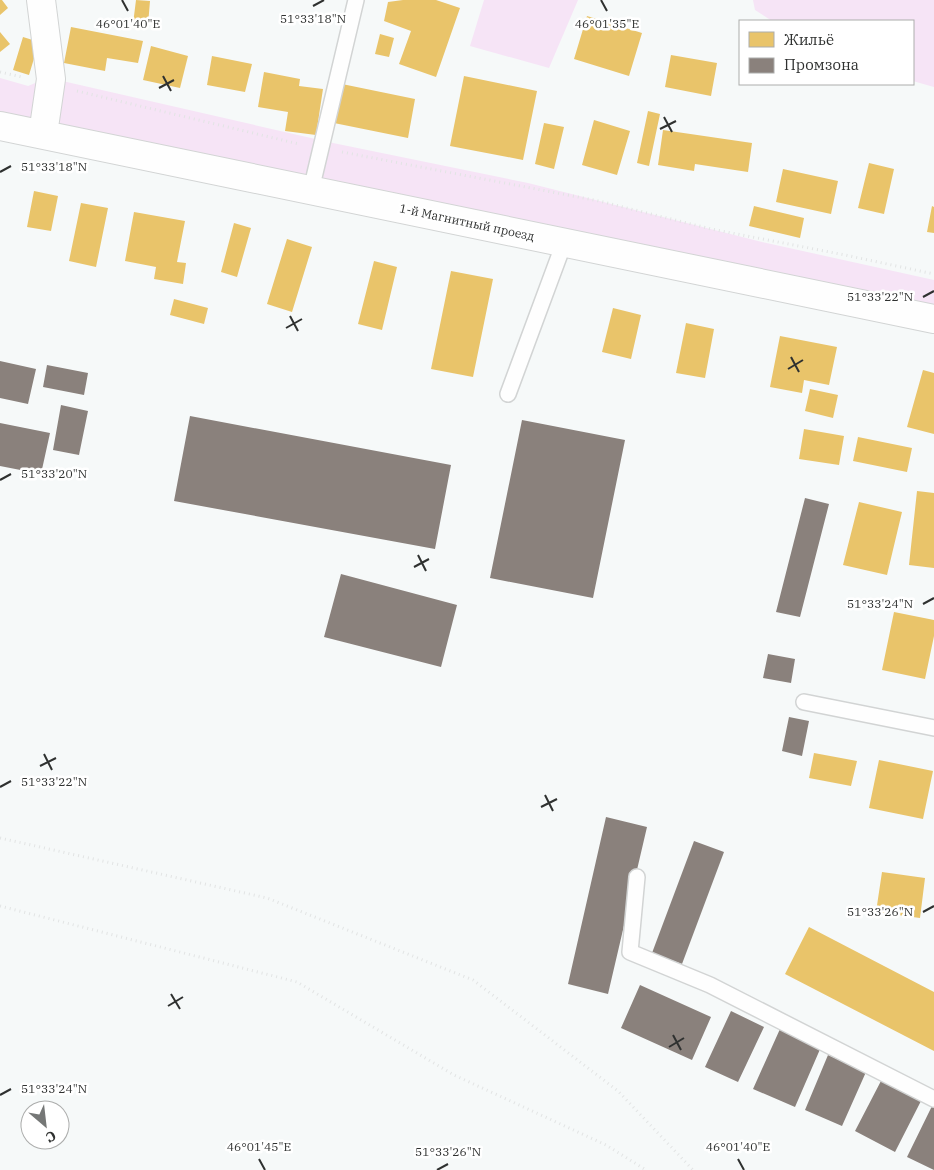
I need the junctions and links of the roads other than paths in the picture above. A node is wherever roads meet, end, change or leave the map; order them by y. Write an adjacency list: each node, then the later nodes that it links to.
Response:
1 (41, 0): 4 (street)
2 (356, 0): 5 (lane)
3 (0, 126): 4 (street, 1-й Магнитный проезд)
4 (44, 134): 5 (street, 1-й Магнитный проезд)
5 (312, 190): 6 (street, 1-й Магнитный проезд)
6 (564, 242): 7 (street, 1-й Магнитный проезд); 8 (lane)
7 (934, 319)
8 (508, 394)
9 (804, 702): 10 (lane)
10 (934, 728)
11 (637, 877): 12 (lane)
12 (934, 1099)

